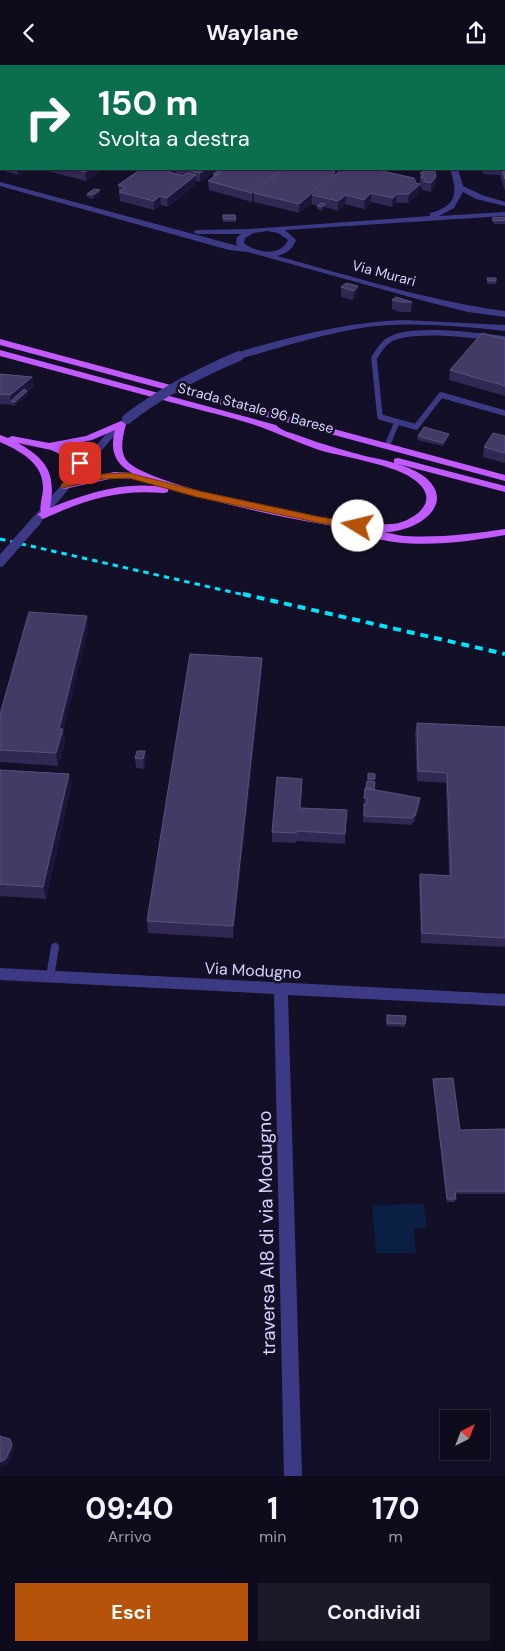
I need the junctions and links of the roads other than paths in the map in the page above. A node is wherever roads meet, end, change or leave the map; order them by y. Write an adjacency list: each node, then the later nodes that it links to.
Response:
1 (454, 170): 3 (street)
2 (0, 184): 9 (street, Via Murari)
3 (460, 187): 4 (street); 6 (street)
4 (505, 204)
5 (505, 215): 6 (street)
6 (401, 221): 7 (street)
7 (330, 226): 8 (street, Via Murari); 11 (street, Via Murari)
8 (267, 229): 10 (street, Via Murari); 11 (street, Via Murari)
9 (172, 230): 10 (street, Via Murari); 12 (street, Via Murari)
10 (252, 231): 12 (street)
11 (297, 241): 13 (street, Via Murari); 14 (street)
12 (247, 251): 13 (street, Via Murari)
13 (258, 253): 14 (street, Via Murari)
14 (308, 267): 15 (street, Via Murari)
15 (505, 314)
16 (505, 328): 23 (street, bridge)
17 (505, 339): 24 (lane)
18 (0, 342): 28 (main road, Strada Statale 96 Barese)
19 (0, 353): 21 (main road, Strada Statale 96 Barese)
20 (0, 360): 21 (main road)
21 (140, 391): 25 (main road, Strada Statale 96 Barese)
22 (505, 413): 24 (lane)
23 (124, 421): 27 (main road); 29 (street); 31 (main road)
24 (398, 422): 28 (lane)
25 (264, 425): 33 (main road, Strada Statale 96 Barese); 36 (main road)
26 (0, 437): 27 (main road); 35 (main road)
27 (41, 444): 29 (main road)
28 (386, 446): 30 (main road, Strada Statale 96 Barese)
29 (80, 469): 32 (street)
30 (505, 478)
31 (147, 479): 32 (main road); 34 (main road)
32 (65, 486): 35 (street)
33 (505, 489)
34 (197, 494): 35 (main road); 36 (main road)
35 (41, 516): 38 (street, bridge)
36 (320, 520): 37 (main road)
37 (505, 532)
38 (0, 562)
39 (56, 947): 41 (lane)
40 (0, 974): 41 (street, Via Modugno)
41 (50, 977): 42 (street, Via Modugno)
42 (281, 989): 43 (street, Via Modugno); 44 (street, traversa AI8 di via Modugno)
43 (505, 1000)
44 (293, 1476)

